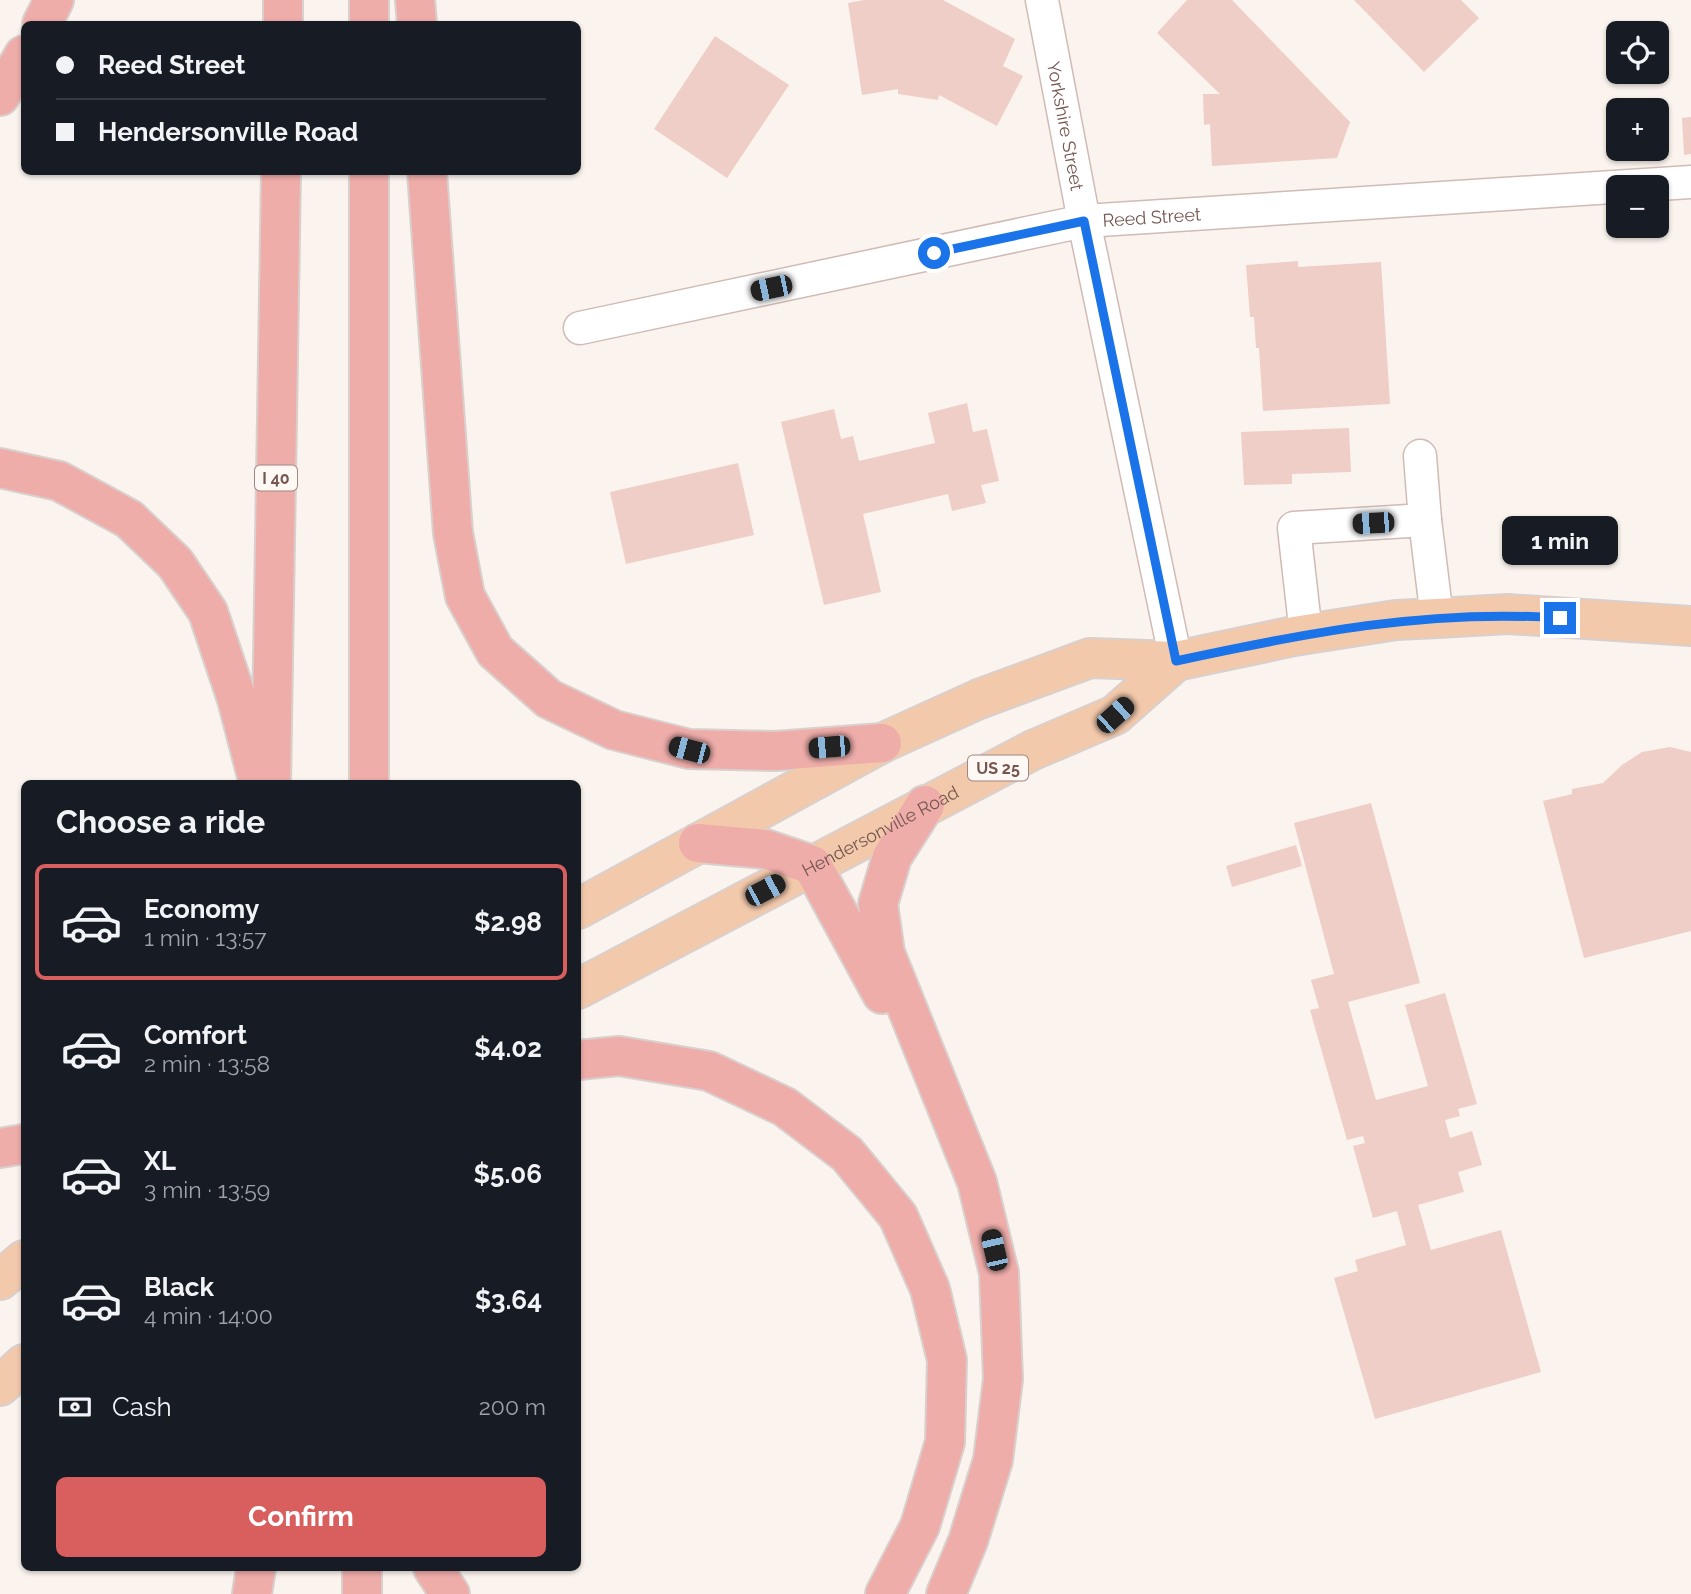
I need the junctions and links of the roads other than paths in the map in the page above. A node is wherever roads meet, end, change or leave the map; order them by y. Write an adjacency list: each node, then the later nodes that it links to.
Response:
1 (54, 0): 6 (highway)
2 (283, 0): 7 (highway)
3 (369, 0): 8 (highway)
4 (415, 0): 9 (highway)
5 (1042, 0): 16 (street, Yorkshire Street)
6 (44, 21)
7 (283, 21)
8 (369, 21)
9 (417, 21)
10 (21, 60): 11 (highway)
11 (0, 96)
12 (281, 175): 27 (highway, I 40)
13 (369, 175): 28 (highway)
14 (427, 175): 25 (highway)
15 (1691, 182): 16 (street, Reed Street)
16 (1084, 221): 17 (street, Reed Street); 24 (street, Yorkshire Street)
17 (580, 328)
18 (1420, 456): 20 (street)
19 (0, 468): 26 (highway)
20 (1425, 520): 21 (street); 23 (street)
21 (1437, 618): 22 (main road, Hendersonville Road / US 25); 23 (main road, Hendersonville Road / US 25)
22 (1691, 626)
23 (1306, 634): 24 (main road, Hendersonville Road / US 25)
24 (1176, 661): 25 (main road, Hendersonville Road / US 25); 29 (main road, Hendersonville Road / US 25)
25 (882, 743): 30 (main road, Hendersonville Road / US 25)
26 (258, 780)
27 (271, 780)
28 (369, 780)
29 (925, 806): 31 (main road, Hendersonville Road / US 25); 35 (highway)
30 (698, 843): 31 (highway); 32 (main road, Hendersonville Road / US 25)
31 (811, 865): 33 (main road, Hendersonville Road / US 25); 35 (highway)
32 (581, 907)
33 (581, 987)
34 (581, 1060): 50 (highway)
35 (934, 1075): 51 (highway)
36 (21, 1144): 37 (highway)
37 (0, 1148)
38 (21, 1262): 39 (main road)
39 (0, 1280)
40 (21, 1367): 41 (main road)
41 (0, 1386)
42 (256, 1571): 46 (highway)
43 (264, 1571): 47 (highway)
44 (362, 1571): 48 (highway)
45 (435, 1571): 49 (highway)
46 (252, 1594)
47 (264, 1594)
48 (362, 1594)
49 (450, 1594)
50 (885, 1594)
51 (946, 1594)

